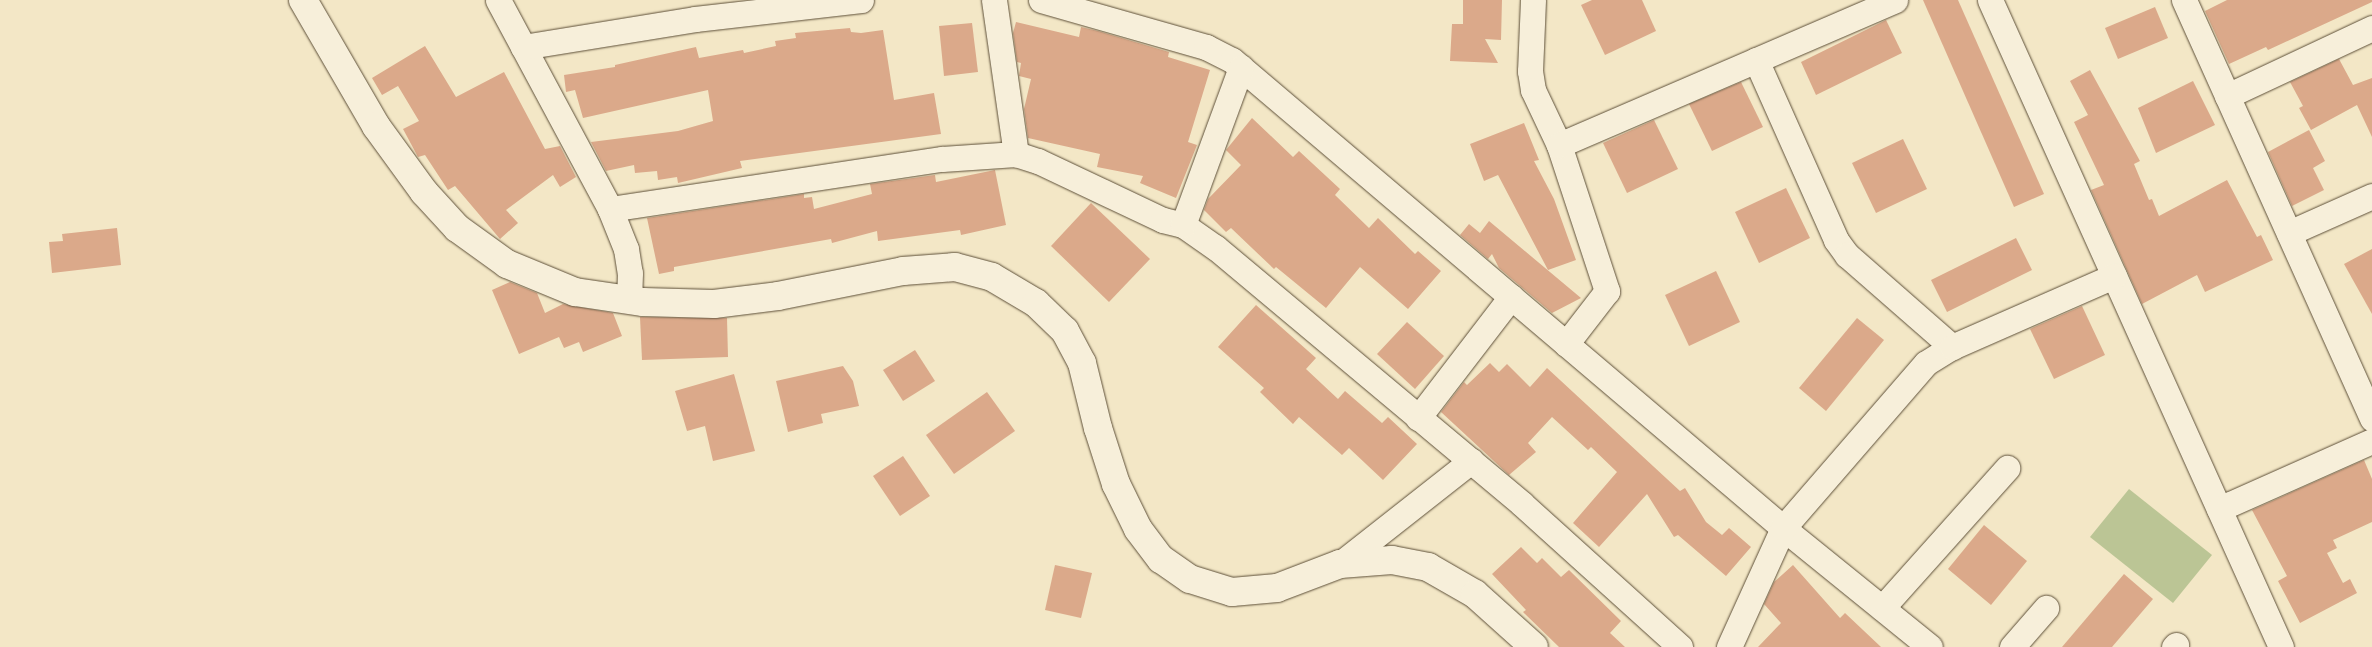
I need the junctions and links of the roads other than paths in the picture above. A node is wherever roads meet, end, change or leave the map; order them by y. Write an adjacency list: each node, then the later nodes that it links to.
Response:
1 (303, 0): 24 (street)
2 (498, 0): 12 (street)
3 (861, 0): 10 (street)
4 (994, 0): 17 (street)
5 (1041, 0): 14 (street)
6 (1533, 0): 16 (street)
7 (1895, 0): 13 (street)
8 (1990, 0): 22 (street)
9 (2184, 0): 15 (street)
10 (698, 10): 12 (street)
11 (2372, 28): 15 (street)
12 (523, 47): 19 (street)
13 (1756, 60): 16 (street); 26 (street)
14 (1241, 67): 20 (street); 23 (street)
15 (2227, 96): 21 (street)
16 (1559, 145): 25 (street)
17 (1016, 154): 19 (street); 20 (street)
18 (2372, 196): 21 (street)
19 (610, 209): 24 (street)
20 (1183, 225): 27 (street)
21 (2288, 233): 28 (street)
22 (2114, 276): 26 (street); 32 (street)
23 (1511, 297): 25 (street); 27 (street)
24 (630, 300): 34 (street)
25 (1566, 344): 33 (street)
26 (1952, 347): 33 (street)
27 (1418, 418): 30 (street)
28 (2372, 419)
29 (2372, 440): 32 (street)
30 (1471, 461): 34 (street); 38 (street)
31 (2007, 468): 35 (street)
32 (2219, 509): 42 (street)
33 (1783, 528): 35 (street); 39 (street)
34 (1340, 564): 37 (street)
35 (1882, 608): 40 (street)
36 (2046, 608): 41 (street)
37 (1534, 647)
38 (1680, 647)
39 (1729, 647)
40 (1930, 647)
41 (2012, 647)
42 (2281, 647)

